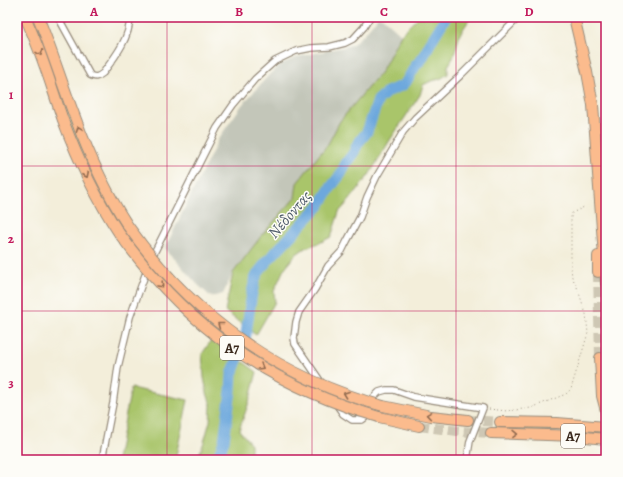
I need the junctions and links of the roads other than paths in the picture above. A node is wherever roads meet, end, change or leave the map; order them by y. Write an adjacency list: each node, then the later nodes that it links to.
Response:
1 (25, 17): 15 (highway, Α7, one-way to 15, bridge)
2 (38, 17): 13 (highway, Α7, one-way to 2, bridge)
3 (58, 17): 4 (street)
4 (130, 17)
5 (370, 17): 19 (street)
6 (519, 17): 20 (street)
7 (575, 19): 8 (highway)
8 (600, 196): 9 (highway); 10 (highway)
9 (598, 272)
10 (606, 284)
11 (600, 358): 12 (highway)
12 (606, 411)
13 (468, 420)
14 (500, 422): 16 (highway, Α7)
15 (418, 426)
16 (606, 427)
17 (491, 433): 18 (highway, Α7, one-way to 18)
18 (606, 439)
19 (102, 460)
20 (467, 460)

